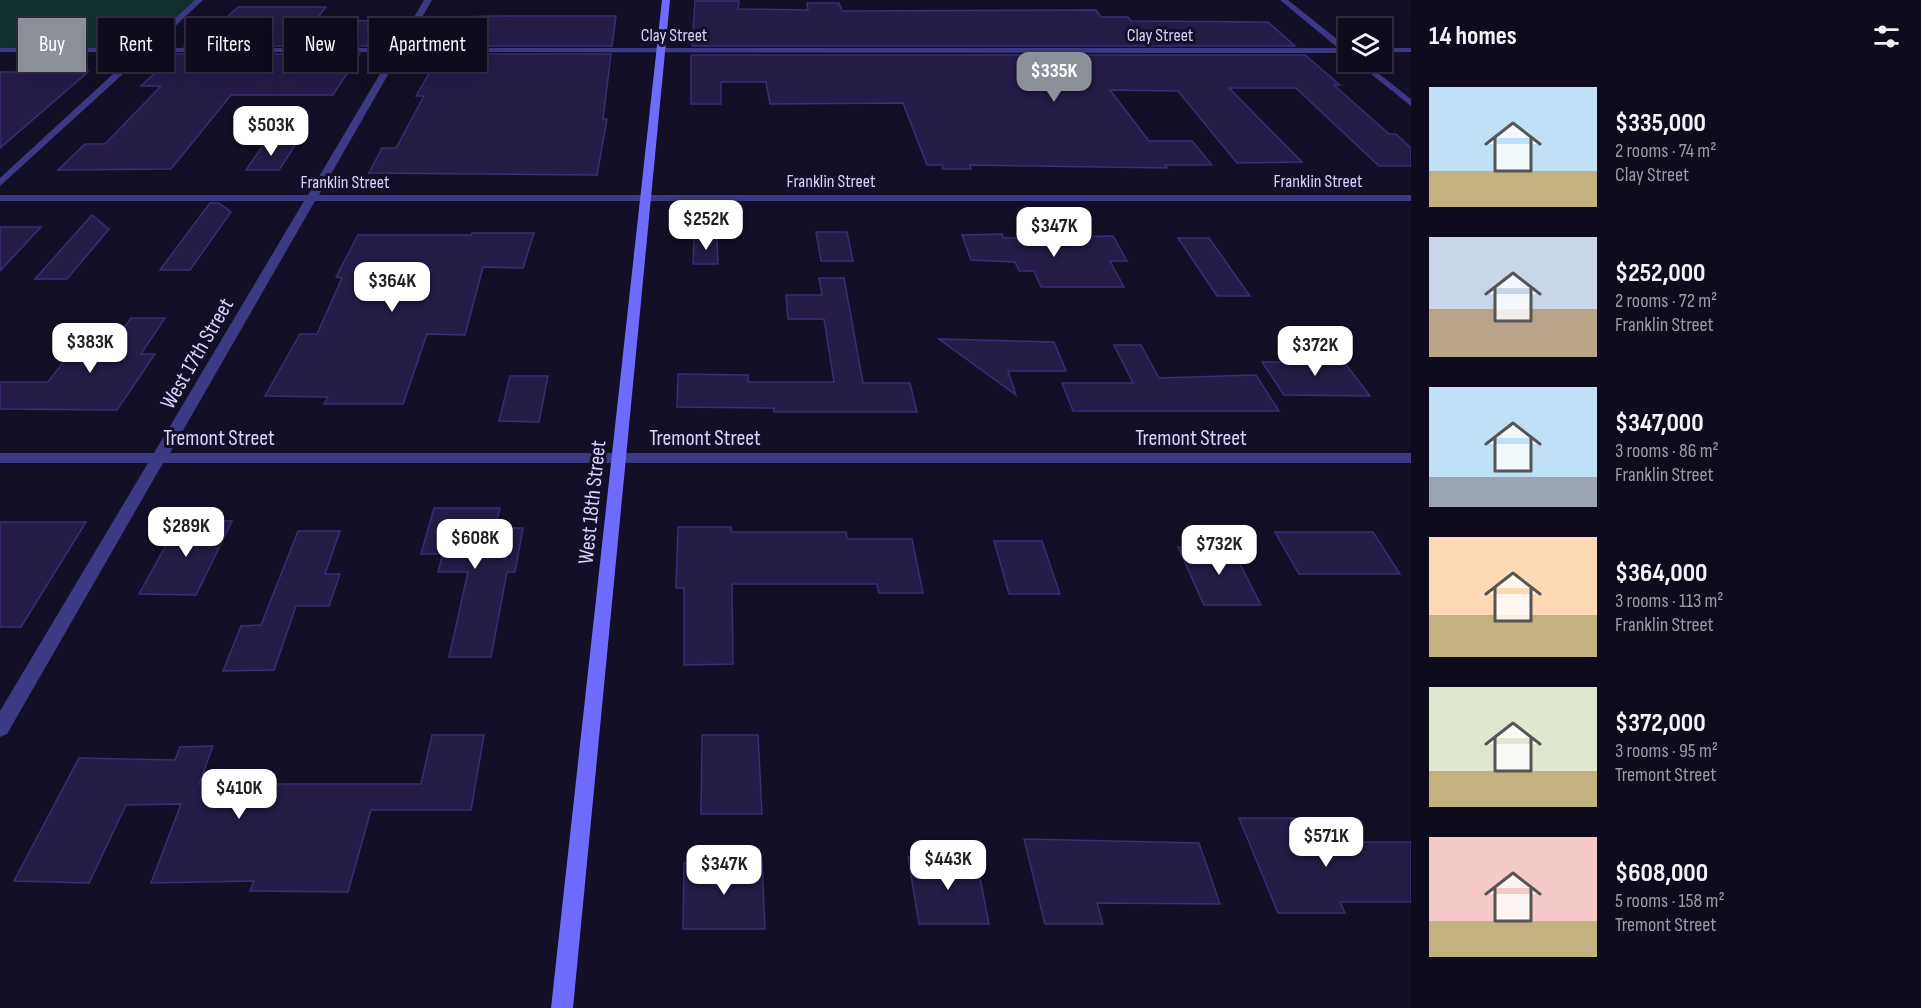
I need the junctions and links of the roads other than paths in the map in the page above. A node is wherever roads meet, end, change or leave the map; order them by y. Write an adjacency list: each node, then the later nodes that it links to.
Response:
1 (199, 0): 6 (street)
2 (428, 0): 5 (street, West 17th Street)
3 (666, 0): 13 (main road, West 18th Street)
4 (1284, 0): 7 (street)
5 (418, 18)
6 (174, 23)
7 (1338, 43)
8 (0, 50): 9 (street, Clay Street)
9 (98, 50)
10 (174, 50): 11 (street, Clay Street)
11 (369, 50)
12 (487, 50): 13 (street, Clay Street)
13 (661, 50): 16 (street, Clay Street); 24 (main road, West 18th Street)
14 (1392, 50): 15 (street)
15 (1411, 50)
16 (1338, 51)
17 (121, 72): 21 (street)
18 (386, 72): 23 (street, West 17th Street)
19 (1372, 72): 20 (street)
20 (1411, 103)
21 (0, 183)
22 (0, 198): 23 (street, Franklin Street)
23 (312, 198): 24 (street, Franklin Street); 27 (street, West 17th Street)
24 (645, 198): 25 (street, Franklin Street); 28 (main road, West 18th Street)
25 (1411, 198)
26 (0, 458): 27 (street, Tremont Street)
27 (159, 458): 28 (street, Tremont Street); 30 (street, West 17th Street)
28 (618, 458): 29 (street, Tremont Street); 31 (main road, West 18th Street)
29 (1411, 458)
30 (0, 728)
31 (562, 1008)

